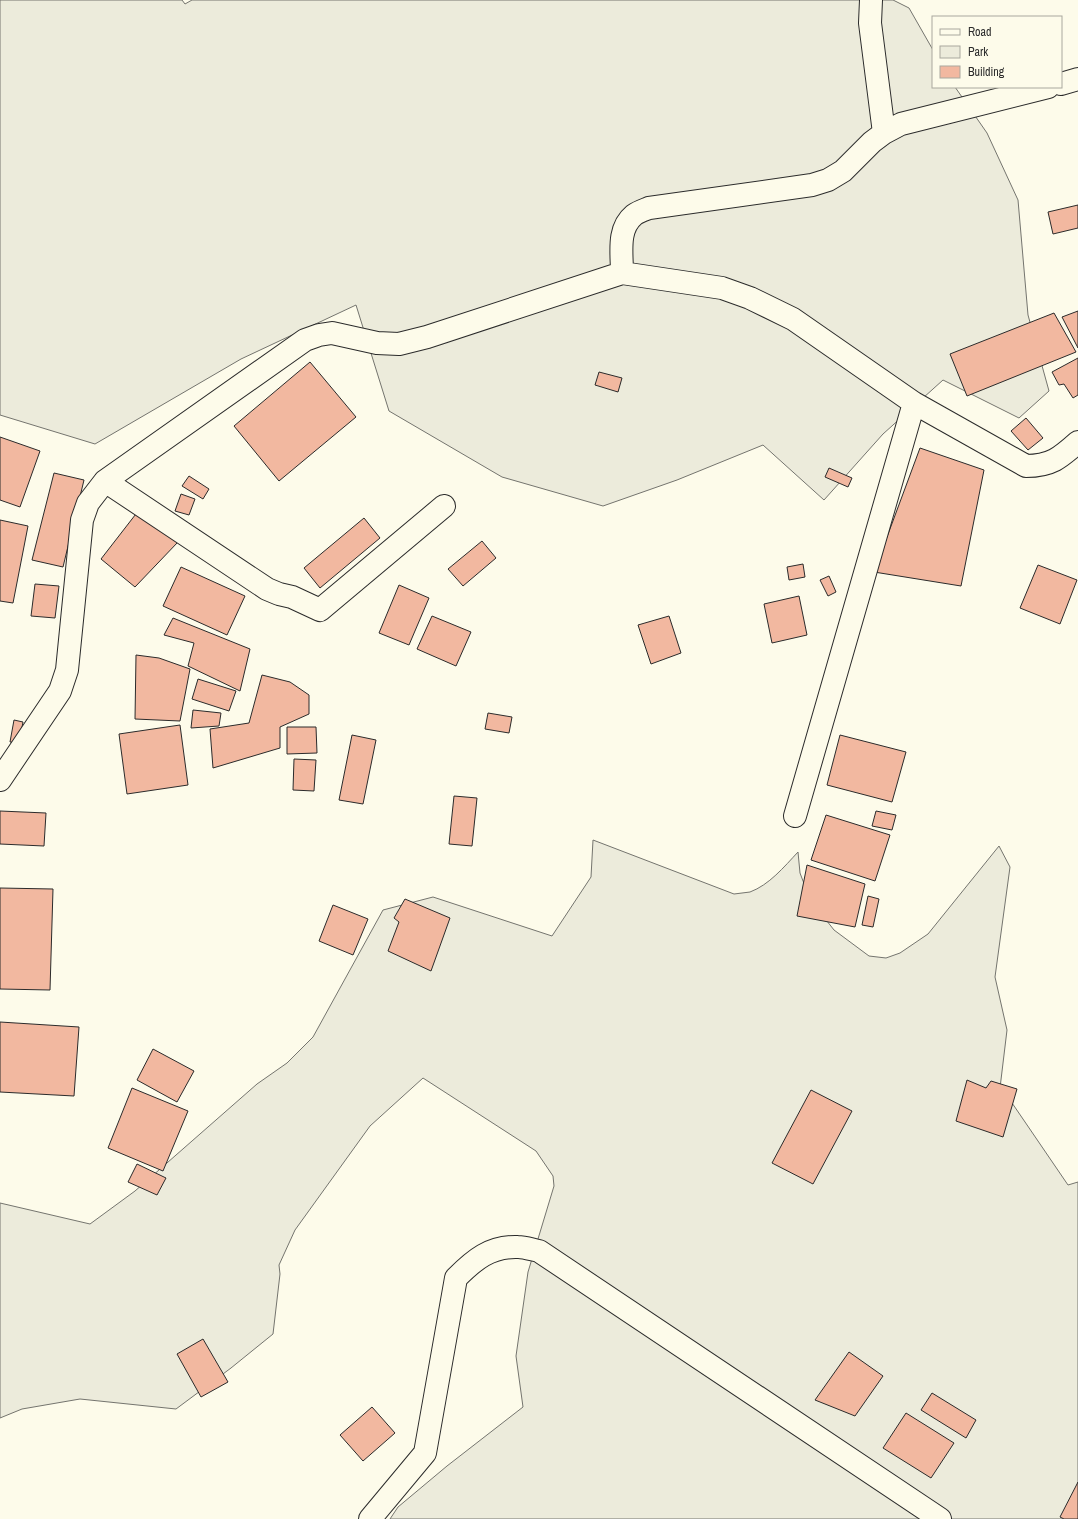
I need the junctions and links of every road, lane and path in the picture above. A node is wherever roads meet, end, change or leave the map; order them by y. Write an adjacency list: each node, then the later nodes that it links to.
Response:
1 (871, 0): 5 (street)
2 (1078, 79): 3 (street)
3 (1062, 84)
4 (1044, 88): 5 (street)
5 (884, 133): 6 (street)
6 (622, 273): 7 (street); 9 (street)
7 (914, 403): 8 (street); 12 (street)
8 (1078, 442)
9 (105, 480): 10 (street); 11 (street)
10 (444, 506)
11 (0, 780)
12 (795, 816)
13 (370, 1519): 14 (street)
14 (940, 1519)

